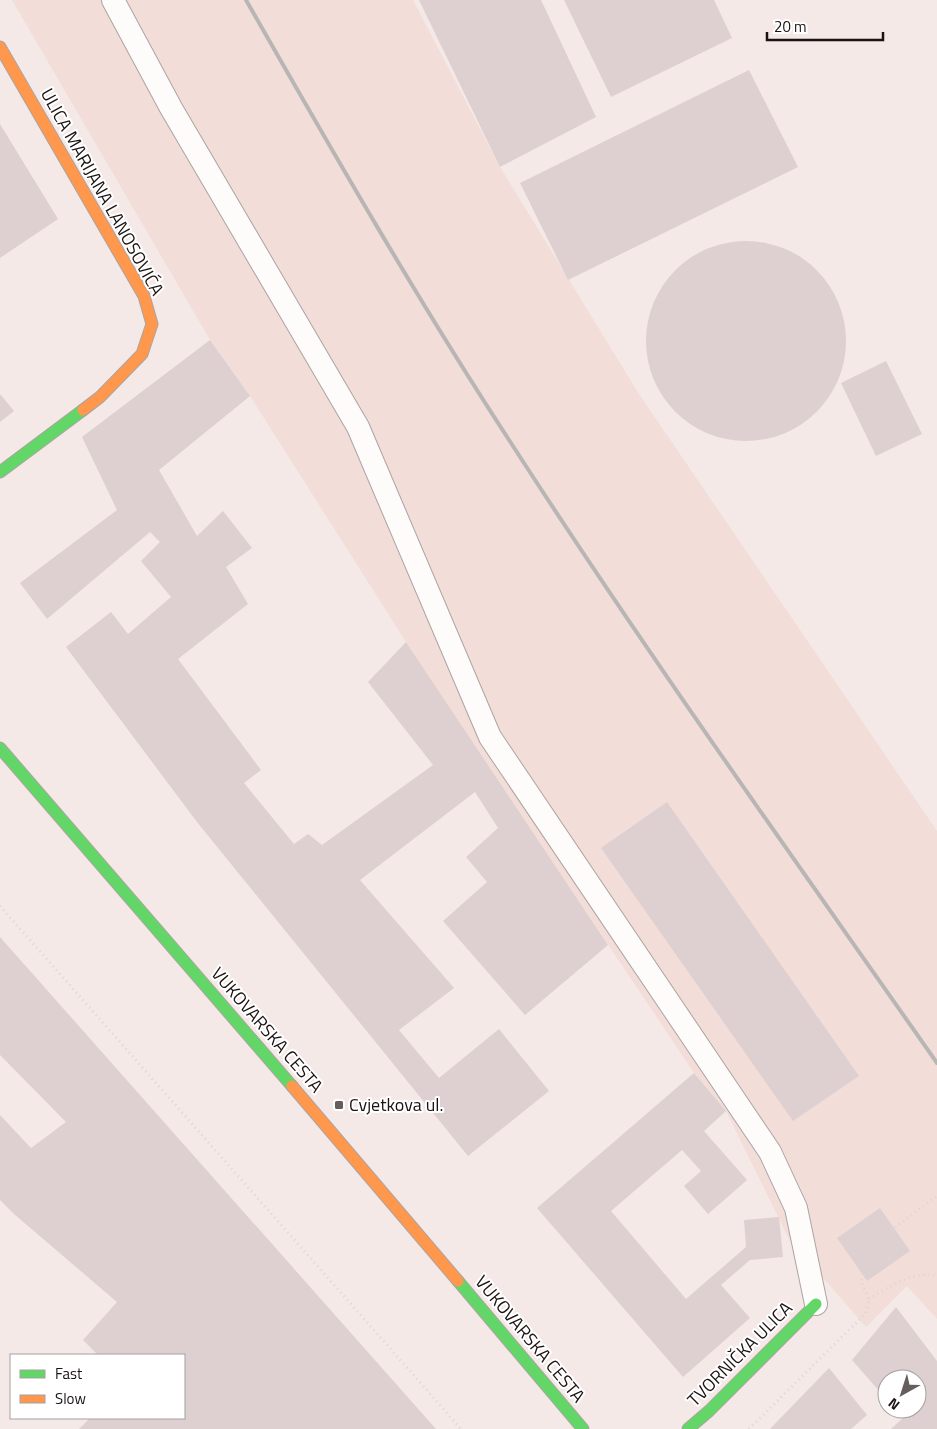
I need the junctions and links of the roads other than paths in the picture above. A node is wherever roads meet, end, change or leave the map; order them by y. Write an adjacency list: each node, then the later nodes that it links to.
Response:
1 (114, 0): 5 (lane)
2 (0, 46): 3 (main road, ULICA MARIJANA LANOSOVIĆA)
3 (0, 472)
4 (0, 748): 6 (main road, VUKOVARSKA CESTA)
5 (816, 1304): 7 (main road, TVORNIČKA ULICA)
6 (583, 1429)
7 (688, 1429)

